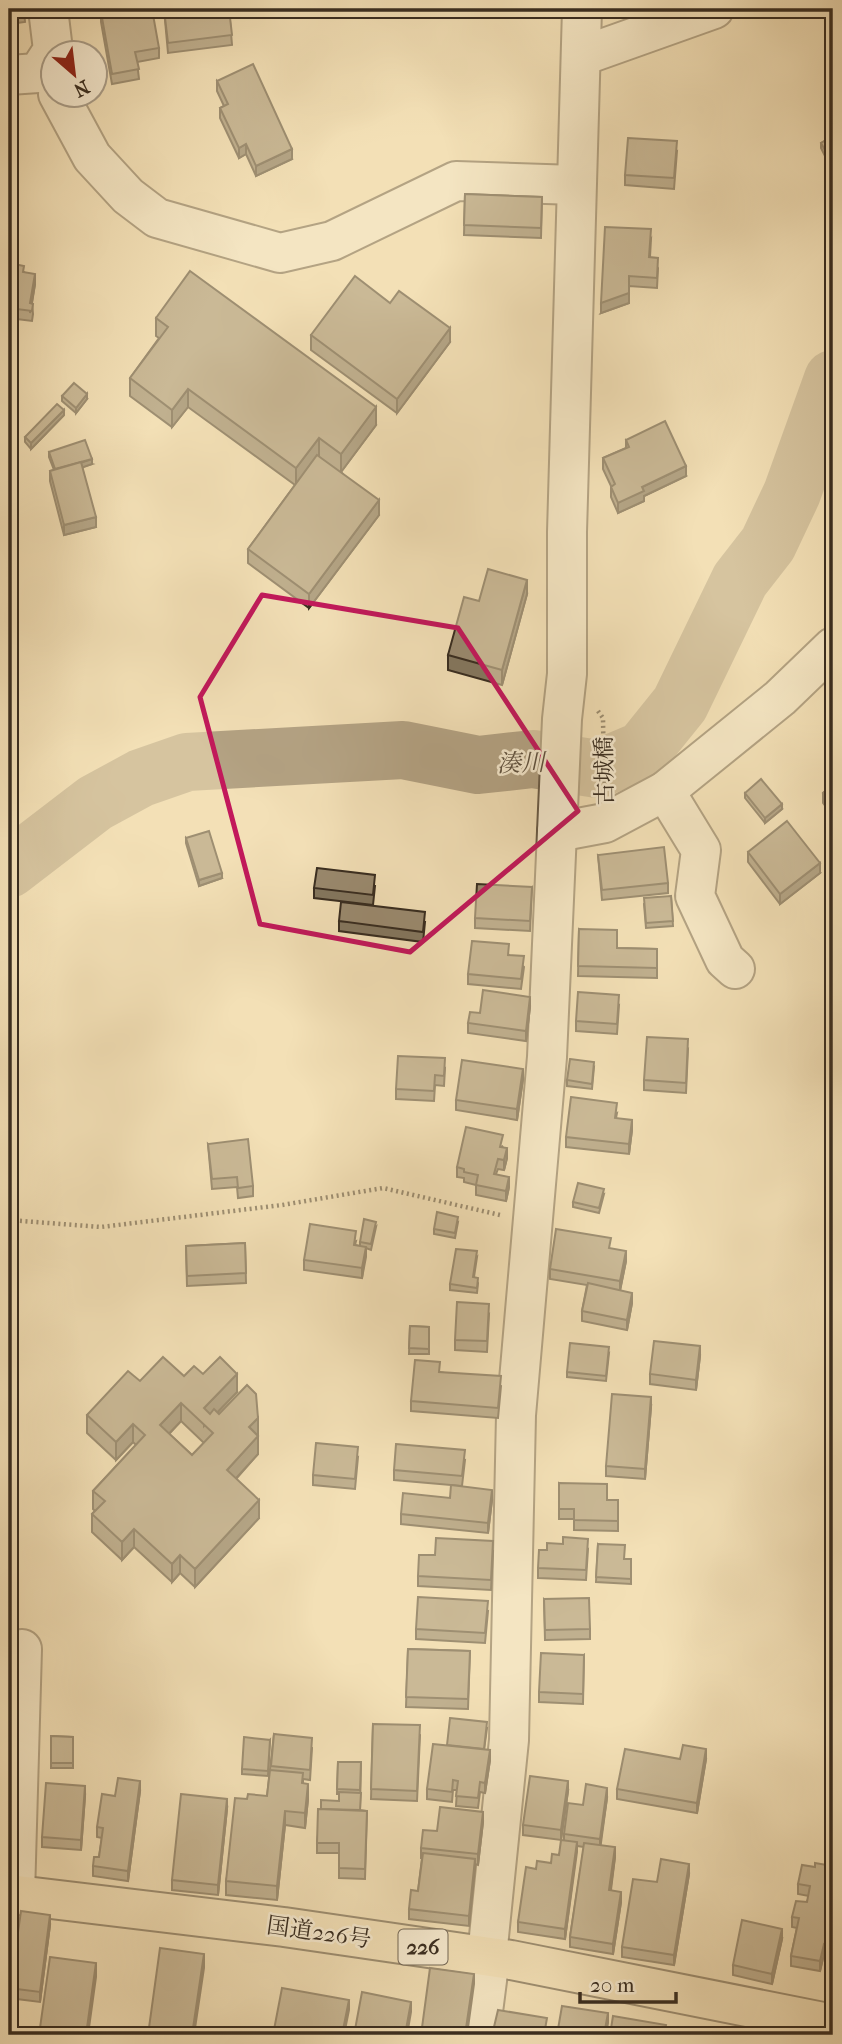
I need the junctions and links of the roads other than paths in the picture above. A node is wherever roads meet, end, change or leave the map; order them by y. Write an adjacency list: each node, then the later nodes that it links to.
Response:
1 (48, 9): 4 (street)
2 (582, 9): 5 (street, 古城橋)
3 (714, 9): 5 (street)
4 (52, 38)
5 (582, 56): 7 (street, 古城橋)
6 (57, 108): 7 (street)
7 (576, 186): 10 (street, 古城橋)
8 (833, 646): 9 (street)
9 (665, 791): 10 (street); 11 (street)
10 (558, 820): 14 (street, 古城橋)
11 (735, 969)
12 (22, 1649): 13 (street)
13 (12, 1894): 14 (highway, 国道226号 / 226)
14 (489, 1957): 15 (highway, 国道226号 / 226); 16 (street, 古城橋)
15 (833, 2024)
16 (480, 2035)

